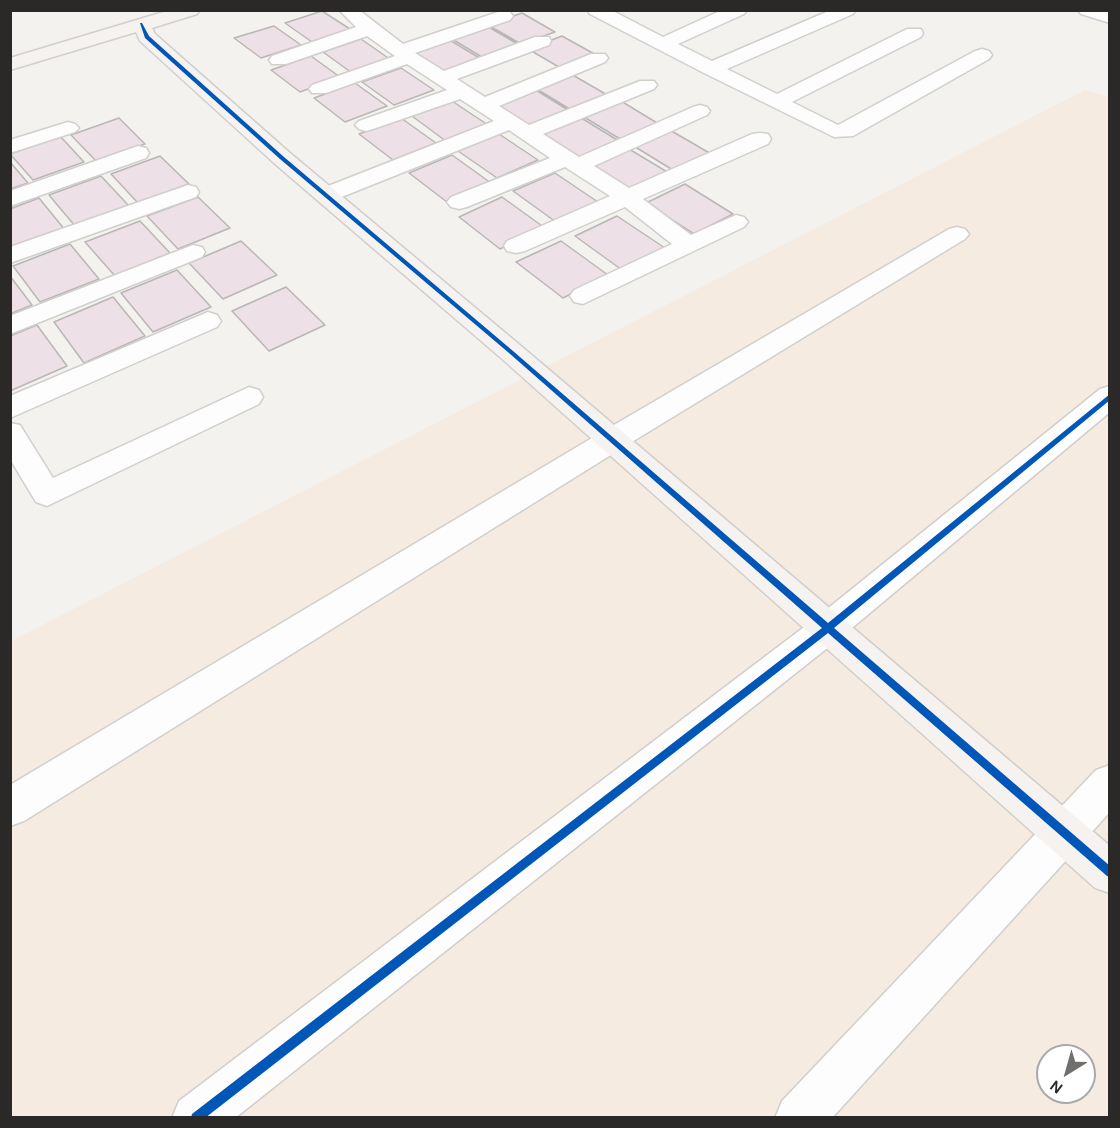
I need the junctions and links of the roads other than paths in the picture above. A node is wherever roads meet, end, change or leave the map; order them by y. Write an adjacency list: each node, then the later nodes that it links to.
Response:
1 (191, 10): 9 (street)
2 (348, 10): 10 (street)
3 (738, 10): 13 (street)
4 (847, 10): 19 (street)
5 (1086, 10): 8 (street)
6 (612, 13): 13 (street)
7 (504, 16): 14 (street)
8 (1110, 18)
9 (141, 24): 18 (street); 35 (street)
10 (369, 29): 14 (street); 17 (street)
11 (914, 33): 24 (street)
12 (542, 41): 20 (street)
13 (662, 44): 19 (street)
14 (406, 54): 20 (street); 22 (street)
15 (982, 55): 24 (street)
16 (598, 58): 25 (street)
17 (279, 60)
18 (10, 64)
19 (711, 69): 24 (street)
20 (443, 78): 23 (street)
21 (647, 85): 28 (street)
22 (319, 89)
23 (463, 91): 25 (street); 27 (street)
24 (776, 102)
25 (485, 104): 28 (street)
26 (700, 111): 33 (street)
27 (366, 125)
28 (519, 127): 33 (street); 35 (street)
29 (68, 128): 31 (street)
30 (760, 139): 36 (street)
31 (10, 147)
32 (138, 153): 37 (street)
33 (571, 162): 36 (street); 38 (street)
34 (188, 192): 44 (street)
35 (327, 195): 51 (street)
36 (628, 198): 41 (street); 42 (street)
37 (10, 199)
38 (459, 202)
39 (736, 222): 41 (street)
40 (957, 234): 51 (street)
41 (689, 245): 45 (street)
42 (516, 246)
43 (193, 252): 47 (street)
44 (10, 256)
45 (583, 296)
46 (208, 321): 50 (street)
47 (10, 326)
48 (1110, 396): 53 (street)
49 (249, 397): 52 (street)
50 (10, 408)
51 (612, 440): 53 (street); 55 (street)
52 (15, 450)
53 (828, 628): 56 (street); 58 (street)
54 (1110, 783): 56 (street)
55 (10, 807)
56 (1063, 833): 57 (street); 59 (street)
57 (1110, 873)
58 (196, 1118)
59 (799, 1118)

